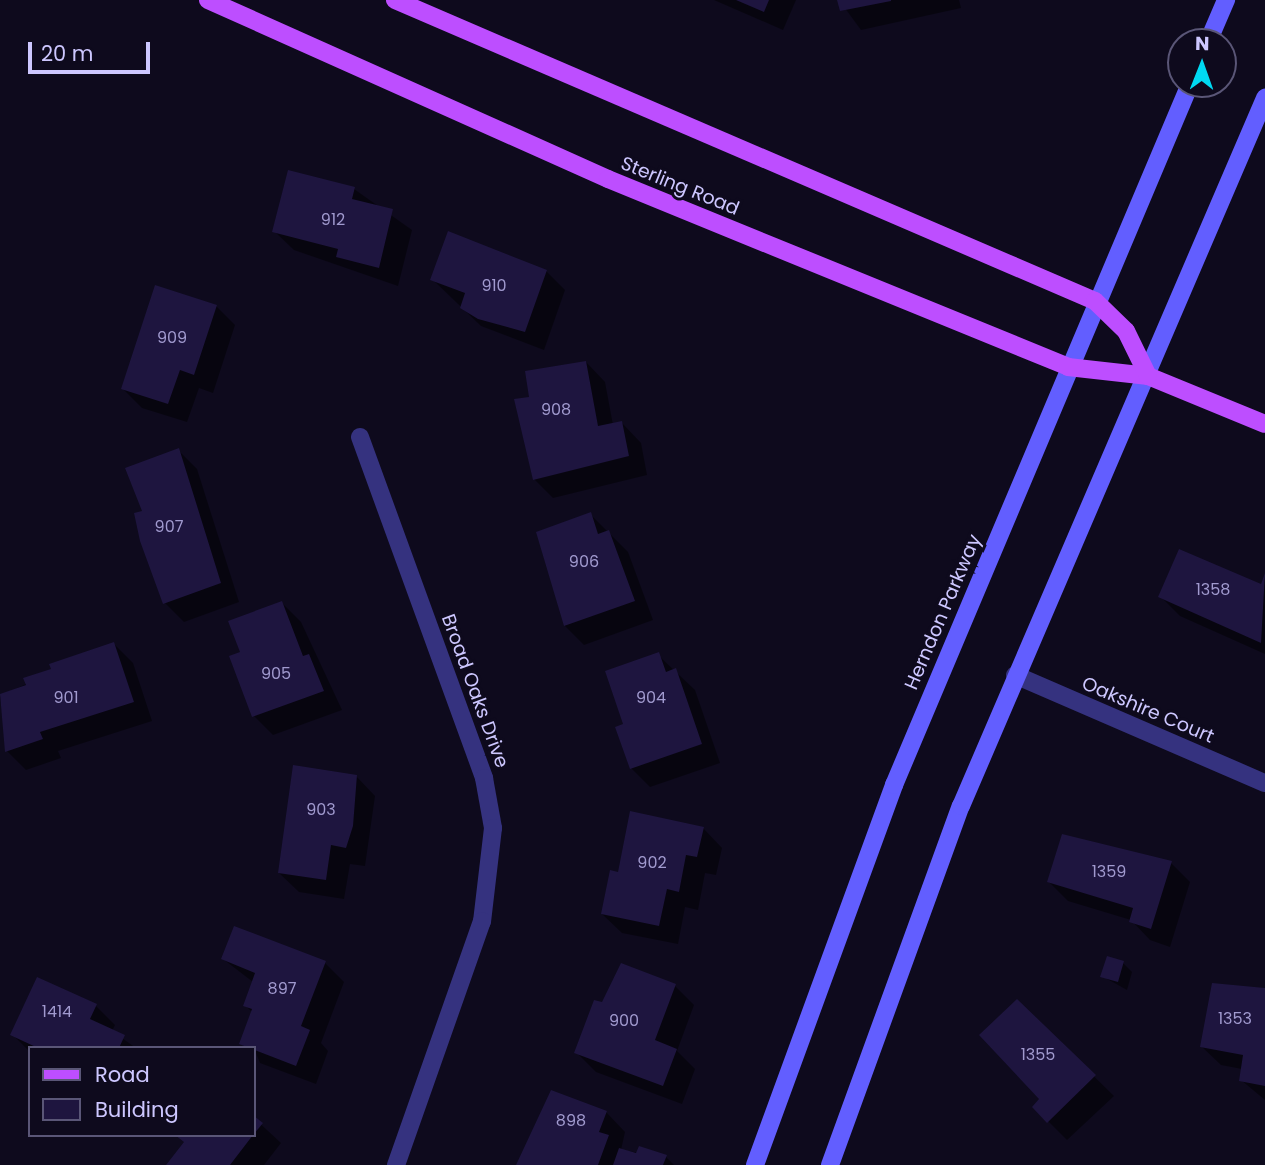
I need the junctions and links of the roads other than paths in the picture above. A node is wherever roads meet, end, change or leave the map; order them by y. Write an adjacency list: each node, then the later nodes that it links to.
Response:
1 (208, 0): 8 (main road, Sterling Road)
2 (395, 0): 7 (main road)
3 (1226, 0): 4 (main road)
4 (1214, 28)
5 (1184, 98): 7 (main road, Herndon Parkway)
6 (1265, 98): 9 (main road)
7 (1095, 301): 8 (main road, Herndon Parkway); 9 (main road)
8 (1068, 367): 9 (main road, Sterling Road); 15 (main road, Herndon Parkway)
9 (1148, 376): 10 (main road, Sterling Road); 12 (main road)
10 (1265, 424)
11 (360, 437): 14 (street, Broad Oaks Drive)
12 (1015, 675): 13 (street, Oakshire Court); 16 (main road)
13 (1265, 783)
14 (396, 1165)
15 (755, 1165)
16 (830, 1165)

